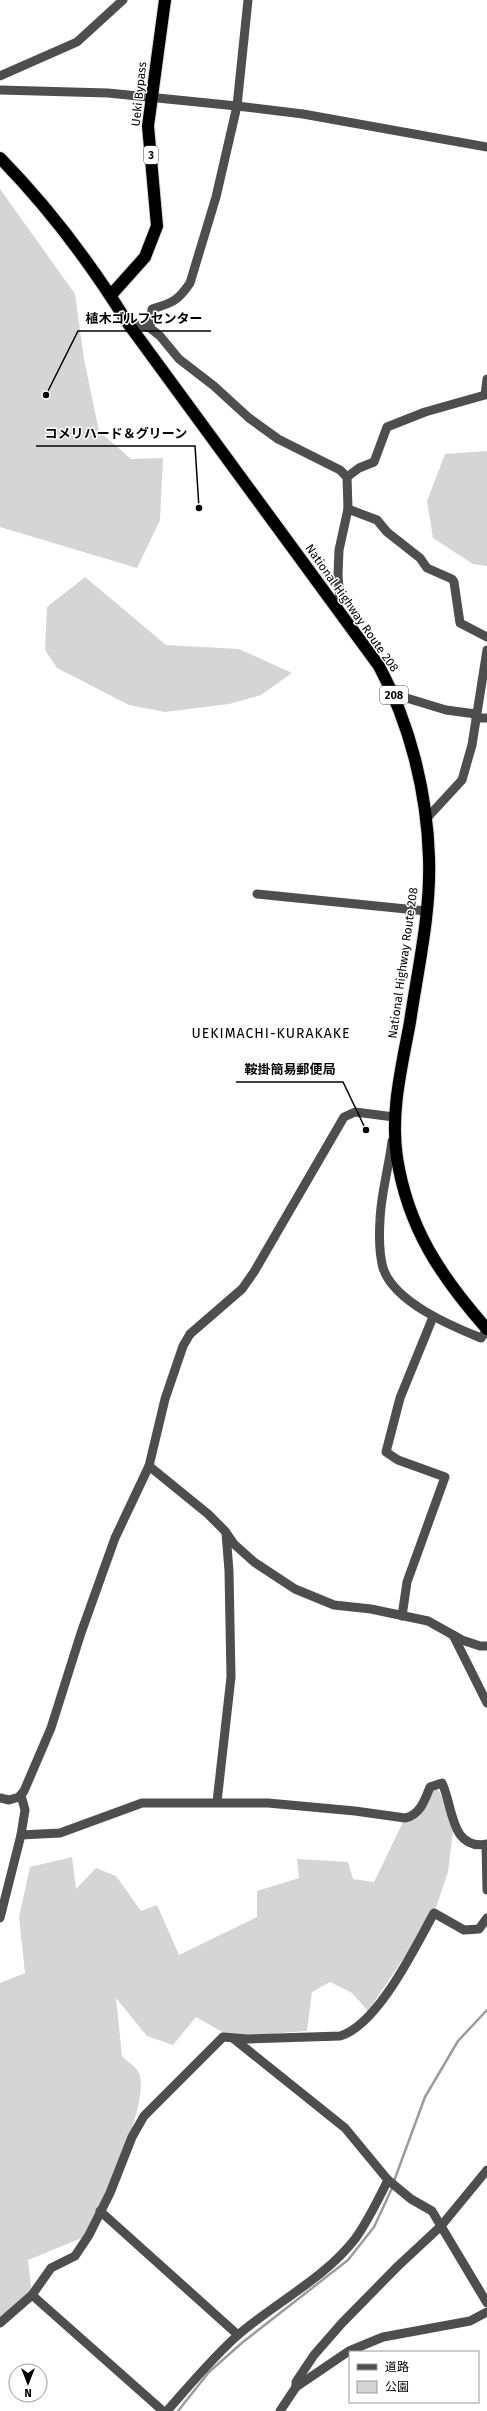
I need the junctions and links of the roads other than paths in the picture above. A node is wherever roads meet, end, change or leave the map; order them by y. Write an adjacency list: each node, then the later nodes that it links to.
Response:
1 (123, 0): 4 (street)
2 (165, 0): 6 (highway, Ueki Bypass / 3)
3 (248, 0): 7 (street)
4 (0, 76)
5 (0, 90): 6 (street)
6 (151, 97): 7 (street); 10 (highway, Ueki Bypass / 3)
7 (237, 106): 8 (street); 12 (street)
8 (487, 147)
9 (0, 158): 10 (highway, National Highway Route 208 / 208)
10 (111, 295): 11 (highway, National Highway Route 208 / 208)
11 (127, 322): 12 (street); 16 (highway, National Highway Route 208 / 208)
12 (150, 328): 14 (street)
13 (487, 379): 14 (street)
14 (347, 477): 15 (street)
15 (348, 509): 16 (street); 17 (street)
16 (336, 608): 19 (highway, National Highway Route 208 / 208)
17 (487, 637)
18 (487, 650): 20 (street)
19 (396, 697): 20 (street); 22 (highway, National Highway Route 208 / 208)
20 (476, 716): 21 (street); 22 (street)
21 (487, 718)
22 (427, 818): 24 (highway, National Highway Route 208 / 208)
23 (256, 894): 24 (street)
24 (426, 911): 25 (highway, National Highway Route 208 / 208)
25 (394, 1117): 26 (street); 27 (highway, National Highway Route 208 / 208); 28 (street)
26 (433, 1317): 27 (street); 30 (street)
27 (487, 1330)
28 (149, 1466): 29 (street); 34 (street)
29 (225, 1531): 30 (street); 36 (street)
30 (402, 1616): 31 (street)
31 (452, 1634): 32 (street); 33 (street)
32 (487, 1646)
33 (487, 1703)
34 (21, 1795): 35 (street); 37 (street)
35 (0, 1798)
36 (217, 1802): 37 (street); 38 (street)
37 (21, 1835): 40 (street)
38 (486, 1845): 39 (street)
39 (487, 1890)
40 (0, 1918)
41 (487, 1918): 42 (street)
42 (231, 2037): 44 (street); 45 (street)
43 (487, 2170): 46 (street)
44 (388, 2180): 46 (street); 51 (street)
45 (100, 2211): 47 (street); 51 (street)
46 (441, 2226): 48 (street); 52 (street)
47 (32, 2295): 50 (street); 53 (street)
48 (487, 2303)
49 (487, 2312): 52 (street)
50 (0, 2323)
51 (238, 2336): 54 (street)
52 (296, 2386): 55 (street)
53 (163, 2411)
54 (167, 2411)
55 (280, 2411)

